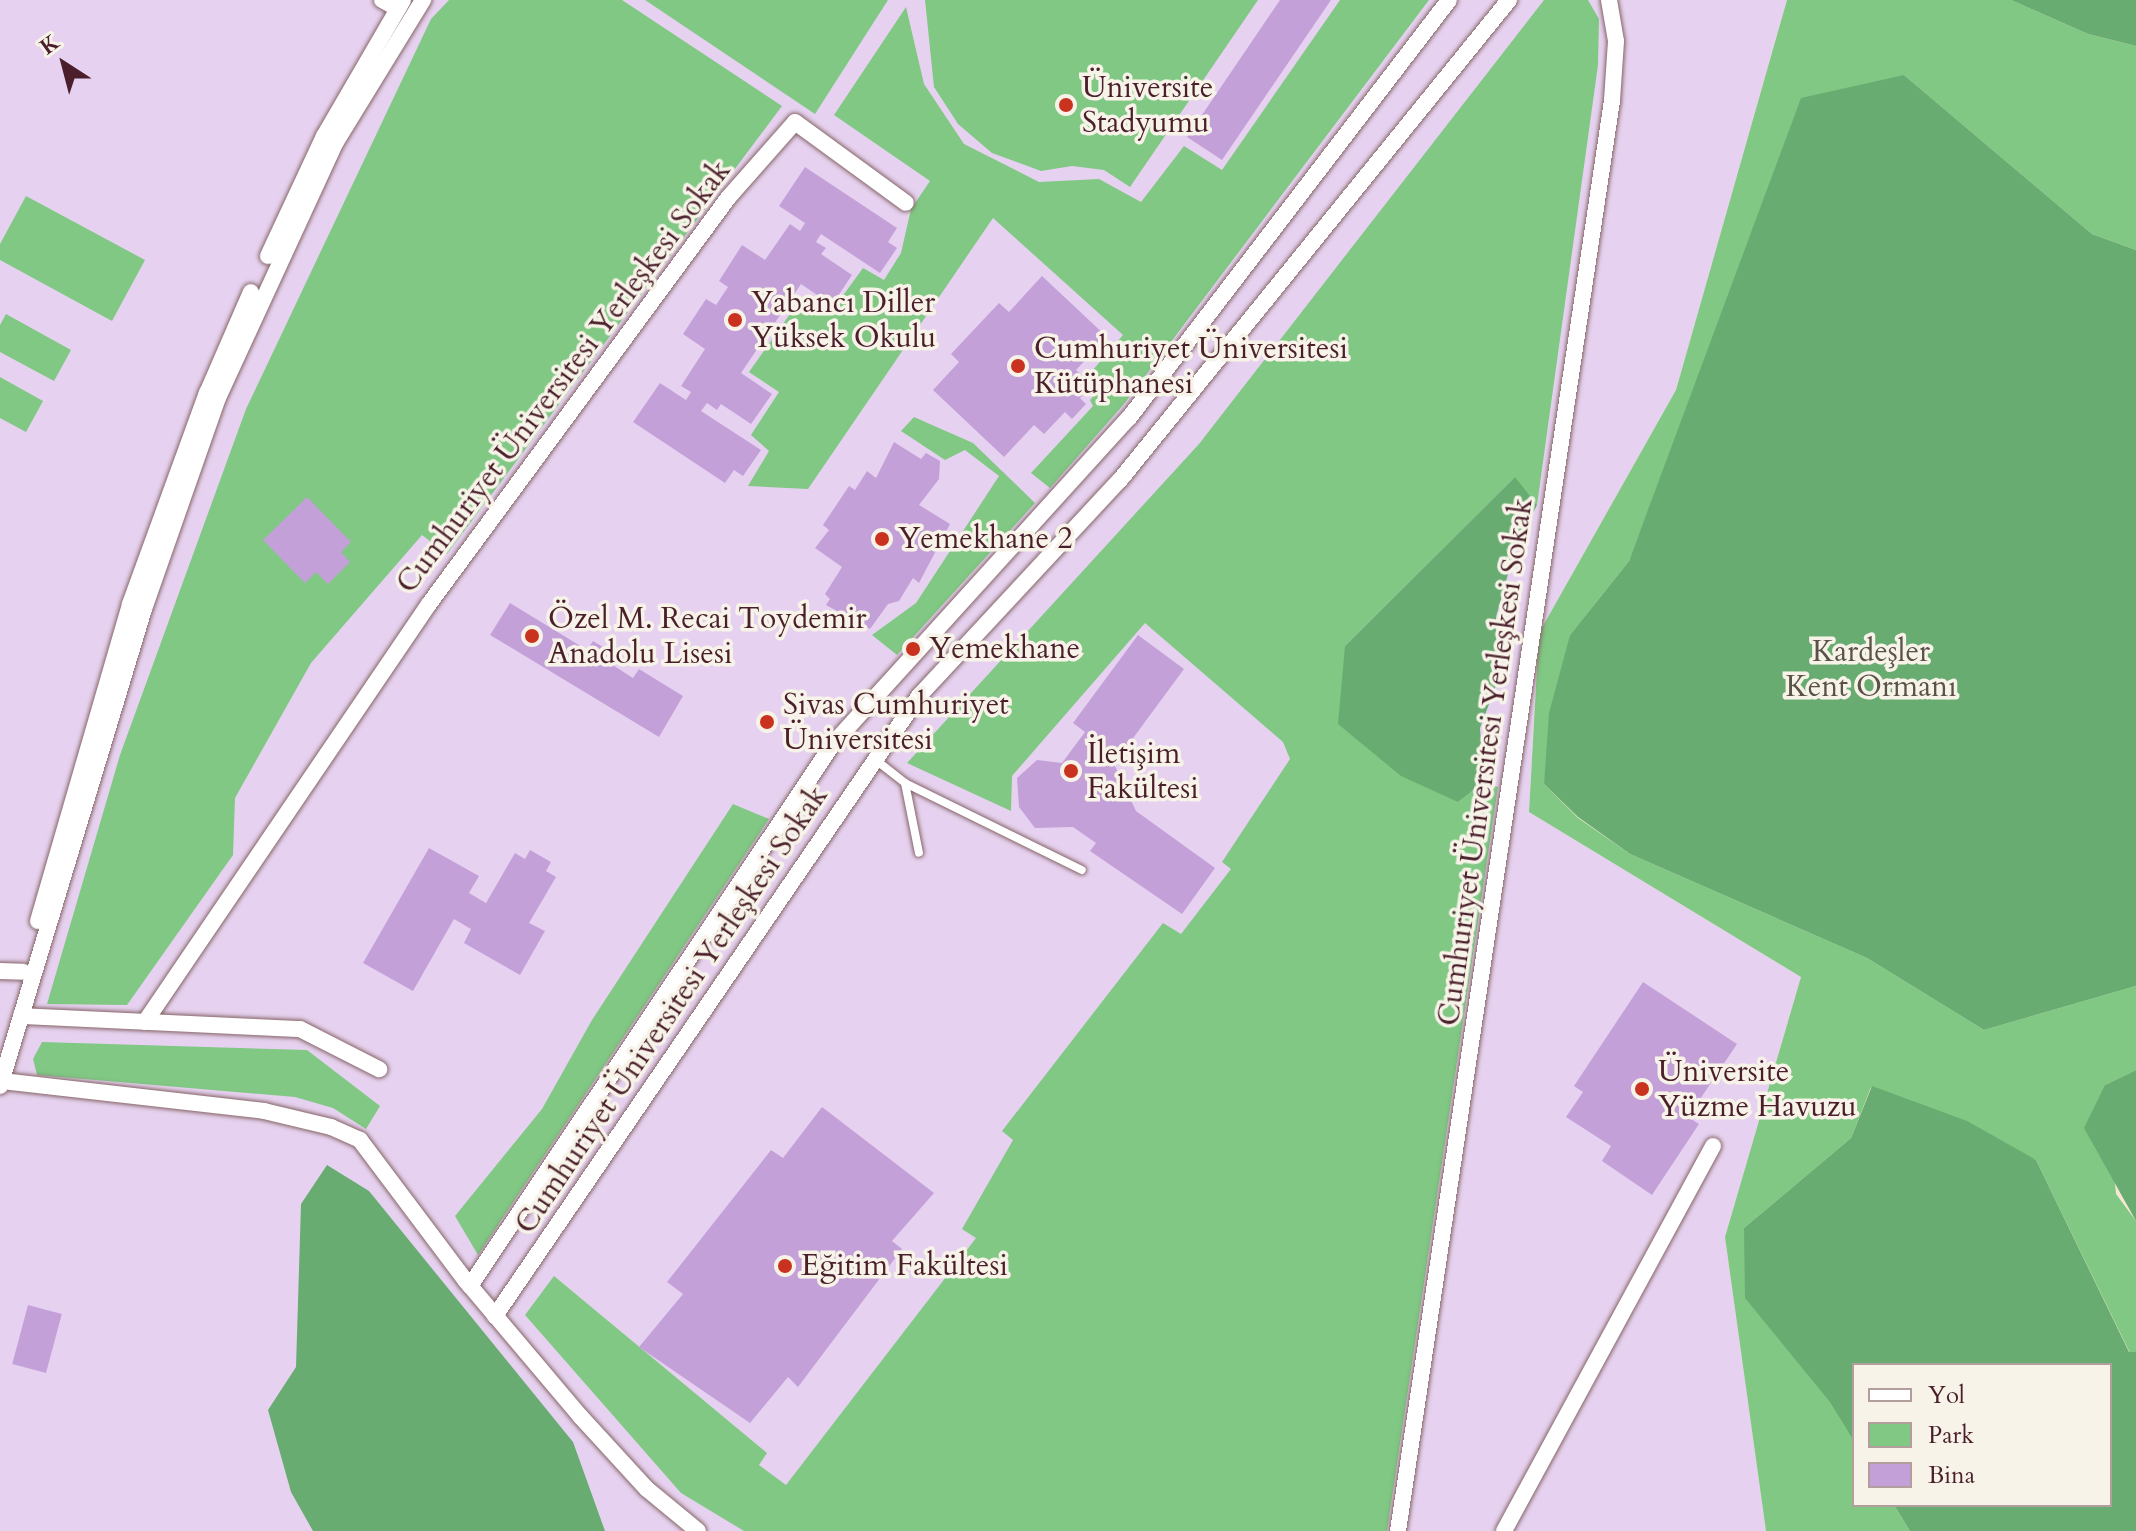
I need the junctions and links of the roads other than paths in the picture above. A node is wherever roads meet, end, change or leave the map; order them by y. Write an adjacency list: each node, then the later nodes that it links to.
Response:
1 (382, 0): 6 (street)
2 (423, 0): 14 (street)
3 (1449, 0): 20 (street, Cumhuriyet Üniversitesi Yerleşkesi Sokak)
4 (1509, 0): 8 (street, Cumhuriyet Üniversitesi Yerleşkesi Sokak)
5 (1609, 0): 23 (street, Cumhuriyet Üniversitesi Yerleşkesi Sokak)
6 (401, 4): 13 (street)
7 (906, 203): 15 (street, Cumhuriyet Üniversitesi Yerleşkesi Sokak)
8 (877, 761): 9 (lane); 21 (street, Cumhuriyet Üniversitesi Yerleşkesi Sokak)
9 (905, 783): 10 (lane); 11 (lane)
10 (919, 853)
11 (1082, 870)
12 (0, 971): 13 (street)
13 (23, 972): 16 (street)
14 (21, 1016): 15 (street); 18 (street)
15 (145, 1022): 17 (street)
16 (0, 1048)
17 (379, 1069)
18 (1, 1084): 20 (street)
19 (1713, 1146): 24 (street)
20 (470, 1286): 21 (street)
21 (495, 1316): 22 (street)
22 (698, 1531)
23 (1398, 1531)
24 (1504, 1531)

